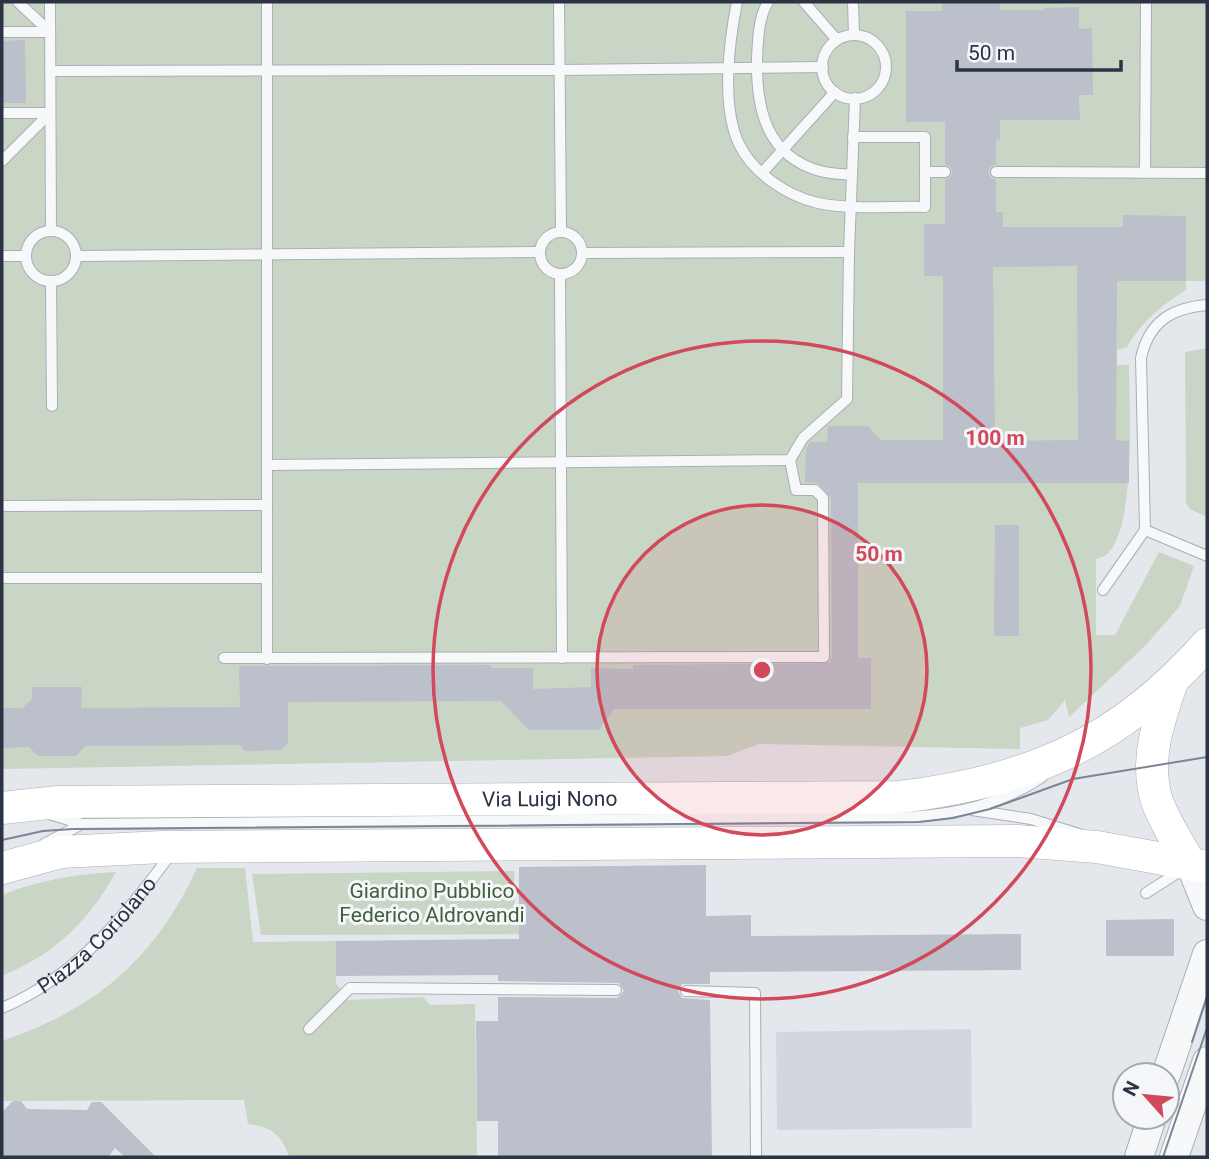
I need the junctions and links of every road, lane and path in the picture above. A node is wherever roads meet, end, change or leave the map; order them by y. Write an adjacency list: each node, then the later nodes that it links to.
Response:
1 (18, 2): 11 (lane)
2 (50, 2): 11 (lane)
3 (267, 2): 17 (lane)
4 (559, 2): 18 (lane)
5 (737, 2): 15 (lane)
6 (768, 2): 16 (lane)
7 (804, 2): 13 (lane)
8 (853, 2): 12 (lane)
9 (1146, 2): 31 (lane)
10 (2, 32): 11 (lane)
11 (50, 32): 19 (lane)
12 (854, 35): 13 (lane); 21 (lane)
13 (837, 40): 14 (lane)
14 (823, 67): 16 (lane); 20 (lane)
15 (730, 68): 16 (lane); 18 (lane); 30 (lane)
16 (757, 68): 25 (lane)
17 (267, 70): 18 (lane); 19 (lane); 40 (lane)
18 (559, 70): 35 (lane)
19 (50, 71): 23 (lane)
20 (835, 92): 21 (lane); 25 (lane)
21 (855, 98): 24 (lane)
22 (2, 113): 23 (lane)
23 (50, 113): 26 (lane); 36 (lane)
24 (853, 137): 27 (lane); 33 (lane)
25 (784, 150): 30 (lane); 33 (lane)
26 (2, 161)
27 (925, 172): 28 (lane); 34 (lane)
28 (945, 172)
29 (996, 172): 31 (lane)
30 (762, 173): 34 (lane)
31 (1145, 173): 32 (lane)
32 (1207, 173)
33 (852, 175): 34 (lane)
34 (851, 206): 38 (lane)
35 (561, 231): 37 (lane); 39 (lane)
36 (51, 232): 41 (lane); 42 (lane)
37 (539, 252): 40 (lane); 44 (lane)
38 (849, 252): 39 (lane); 48 (lane)
39 (582, 253): 44 (lane)
40 (267, 255): 42 (lane); 50 (lane)
41 (26, 256): 43 (lane); 45 (lane)
42 (76, 256): 45 (lane)
43 (2, 257)
44 (560, 274): 49 (lane)
45 (51, 281): 47 (lane)
46 (1207, 304): 53 (lane)
47 (52, 407)
48 (790, 460): 49 (lane); 60 (lane)
49 (561, 462): 50 (lane); 60 (lane)
50 (267, 465): 51 (lane)
51 (267, 505): 52 (lane); 56 (lane)
52 (2, 506)
53 (1145, 530): 54 (lane); 57 (lane)
54 (1207, 556)
55 (2, 578): 56 (lane)
56 (267, 578): 61 (lane)
57 (1103, 590)
58 (1207, 644): 62 (main road, Via Luigi Nono)
59 (224, 658): 61 (lane)
60 (562, 658): 61 (lane)
61 (267, 659)
62 (1173, 681): 63 (main road, Via Luigi Nono); 69 (main road)
63 (1074, 751): 64 (main road, Via Luigi Nono); 65 (lane)
64 (10, 807): 66 (lane)
65 (970, 810): 66 (lane); 68 (lane)
66 (82, 824): 70 (lane)
67 (176, 847): 68 (main road); 70 (main road); 76 (lane, Piazza Coriolano)
68 (1115, 850): 69 (main road)
69 (1199, 866): 71 (lane); 72 (street)
70 (3, 868)
71 (1146, 893)
72 (1207, 906)
73 (1207, 954): 78 (street)
74 (616, 990): 77 (lane)
75 (686, 991): 81 (lane)
76 (2, 1008)
77 (309, 1029)
78 (1171, 1061)
79 (1207, 1061): 83 (street)
80 (1147, 1131): 82 (street)
81 (756, 1157)
82 (1139, 1157)
83 (1174, 1157)

